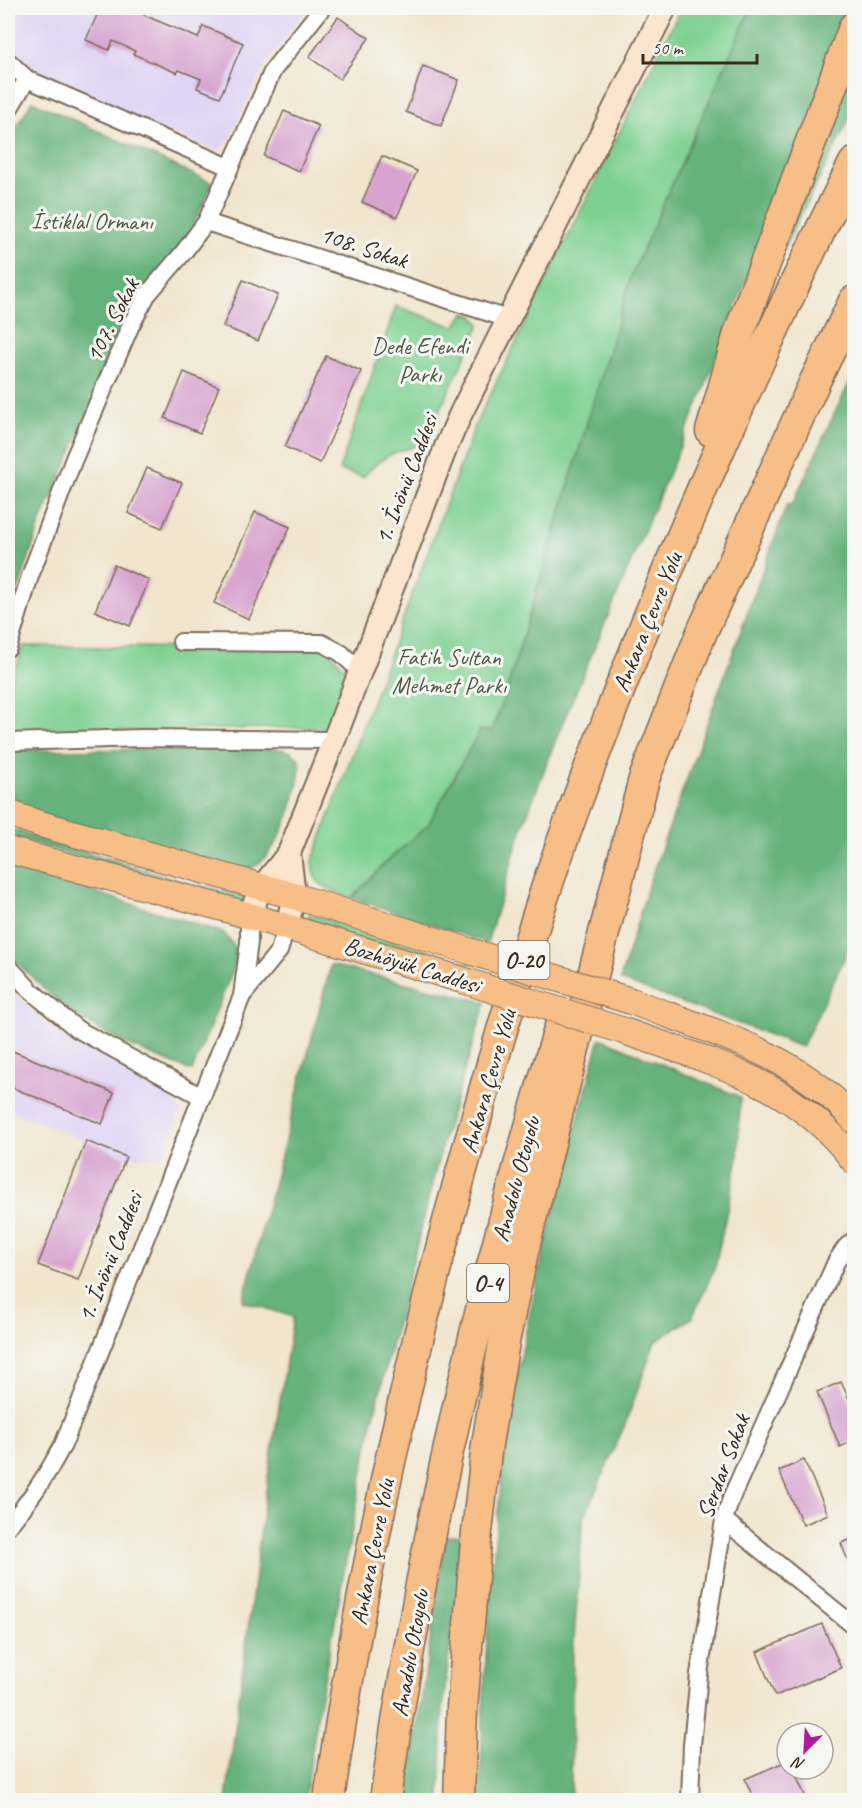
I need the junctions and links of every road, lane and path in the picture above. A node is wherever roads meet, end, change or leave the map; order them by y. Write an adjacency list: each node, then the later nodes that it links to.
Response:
1 (322, 8): 8 (street, 107. Sokak)
2 (665, 8): 11 (street, 1. İnönü Caddesi)
3 (855, 27): 14 (highway)
4 (8, 61): 5 (street)
5 (27, 79): 6 (street); 8 (street)
6 (8, 111)
7 (855, 163): 14 (highway, Ankara Çevre Yolu / O-20)
8 (229, 167): 9 (street, 107. Sokak)
9 (206, 222): 11 (street, 108. Sokak); 16 (street, 107. Sokak)
10 (855, 301): 13 (highway)
11 (508, 319): 17 (street, 1. İnönü Caddesi)
12 (855, 327): 13 (highway)
13 (816, 379): 20 (highway)
14 (678, 542): 37 (highway, Ankara Çevre Yolu / O-20)
15 (181, 642): 17 (street)
16 (8, 648)
17 (360, 671): 18 (street, 1. İnönü Caddesi)
18 (334, 740): 19 (street); 23 (street, 1. İnönü Caddesi)
19 (8, 742)
20 (644, 779): 38 (highway, Anadolu Otoyolu / O-4); 39 (highway)
21 (8, 813): 24 (main road, Bozhöyük Caddesi)
22 (8, 850): 26 (main road, Bozhöyük Caddesi)
23 (289, 853): 24 (street, 1. İnönü Caddesi); 25 (street, 1. İnönü Caddesi)
24 (261, 888): 25 (main road, Bozhöyük Caddesi); 26 (street, 1. İnönü Caddesi)
25 (294, 896): 27 (street, 1. İnönü Caddesi); 31 (main road, Bozhöyük Caddesi, bridge)
26 (249, 916): 27 (main road, Bozhöyük Caddesi); 29 (street)
27 (287, 926): 29 (street); 32 (main road, Bozhöyük Caddesi, bridge)
28 (8, 966): 30 (street)
29 (242, 996): 30 (street, 1. İnönü Caddesi)
30 (202, 1097): 35 (street, 1. İnönü Caddesi)
31 (855, 1119)
32 (855, 1161)
33 (855, 1240): 34 (street, Serdar Sokak)
34 (724, 1520): 36 (street); 40 (street, Serdar Sokak)
35 (8, 1526)
36 (855, 1626)
37 (330, 1800)
38 (385, 1800)
39 (459, 1800)
40 (690, 1800)

